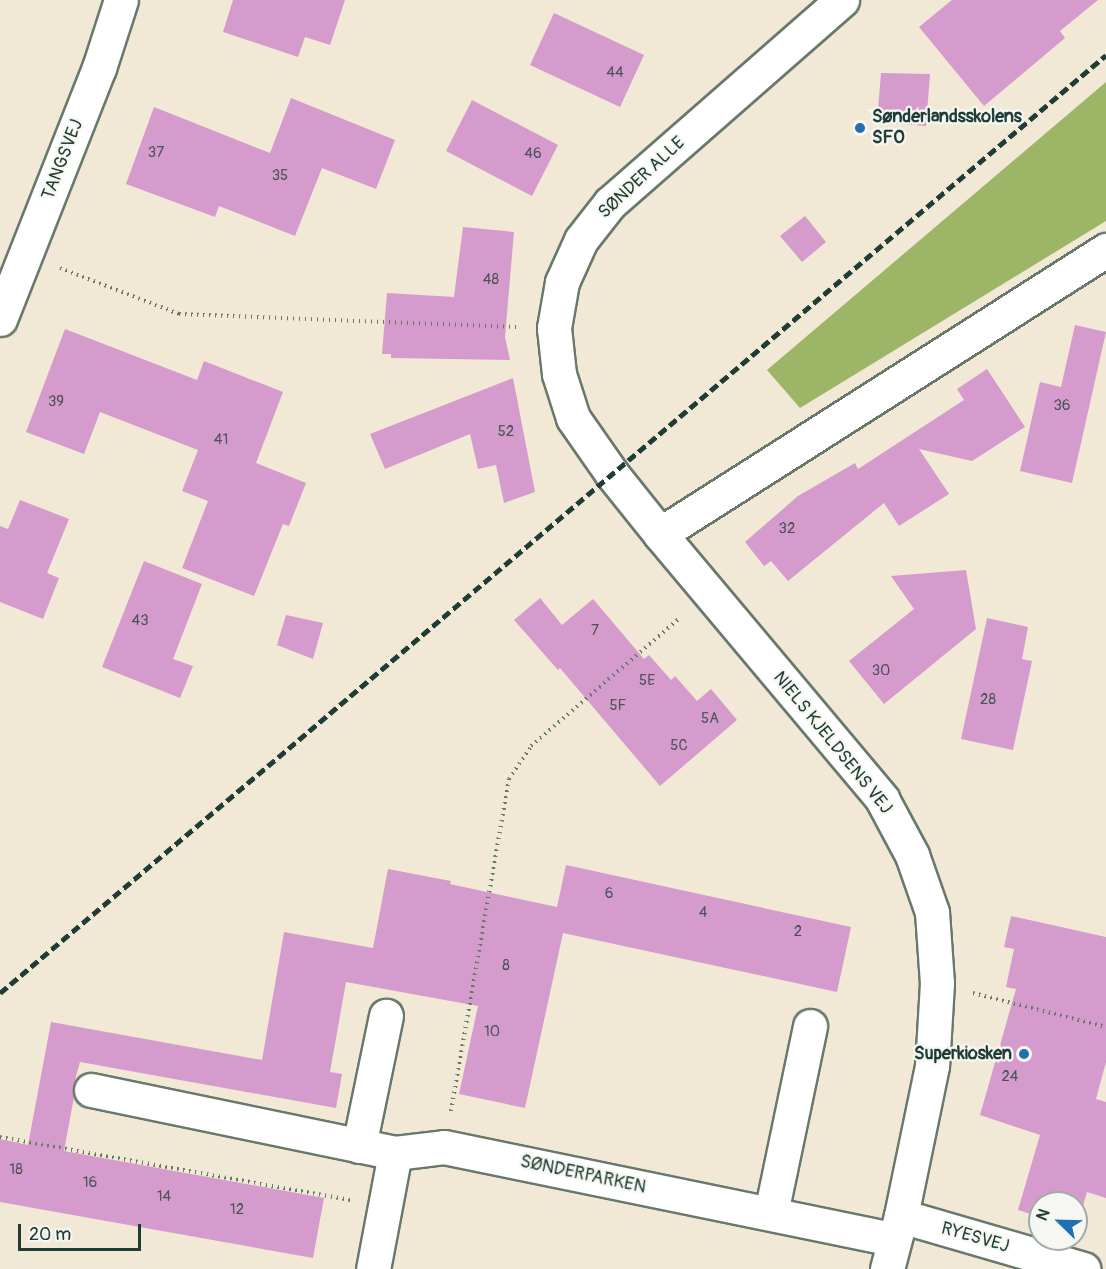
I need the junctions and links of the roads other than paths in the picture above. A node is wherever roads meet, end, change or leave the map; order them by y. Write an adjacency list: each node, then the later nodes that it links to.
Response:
1 (121, 0): 4 (street, TANGSVEJ)
2 (842, 0): 5 (street, SØNDER ALLE)
3 (1106, 250): 6 (street)
4 (0, 319)
5 (612, 474): 6 (street, NIELS KJELDSENS VEJ)
6 (660, 534): 13 (street, NIELS KJELDSENS VEJ)
7 (386, 1016): 10 (street)
8 (810, 1026): 12 (street)
9 (91, 1090): 10 (street, SØNDERPARKEN)
10 (359, 1146): 11 (street, SØNDERPARKEN)
11 (395, 1154): 12 (street, SØNDERPARKEN); 14 (street)
12 (771, 1214): 13 (street, SØNDERPARKEN)
13 (894, 1241): 15 (street, RYESVEJ)
14 (373, 1269)
15 (1083, 1269)

